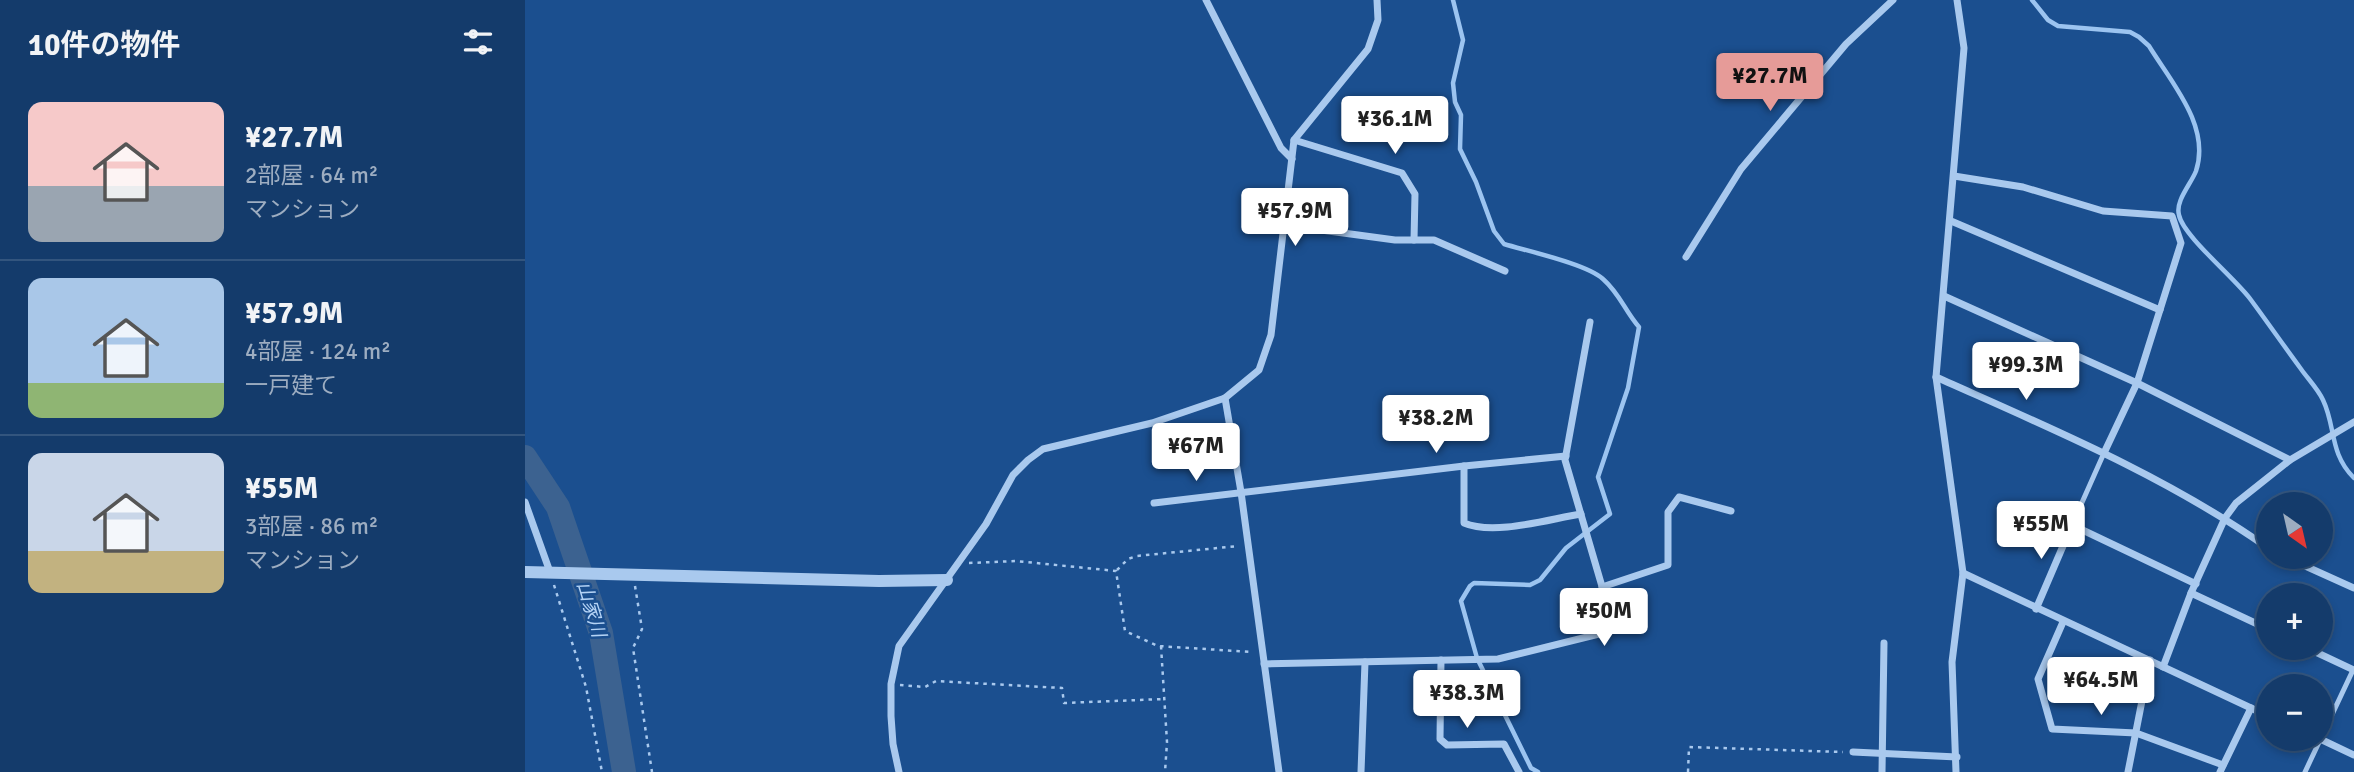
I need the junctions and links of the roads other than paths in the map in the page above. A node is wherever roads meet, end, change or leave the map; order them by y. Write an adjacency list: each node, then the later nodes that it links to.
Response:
1 (1206, 0): 6 (street)
2 (1377, 0): 5 (street)
3 (1893, 0): 11 (street)
4 (1957, 0): 7 (street)
5 (1294, 140): 6 (street); 10 (street)
6 (1291, 159): 9 (street)
7 (1954, 176): 8 (street); 14 (street)
8 (1951, 221): 13 (street); 14 (street)
9 (1284, 225): 10 (street); 18 (street)
10 (1414, 240): 12 (street)
11 (1686, 257)
12 (1505, 271)
13 (1944, 296): 16 (street); 17 (street)
14 (2160, 310): 17 (street)
15 (1590, 323): 21 (street)
16 (1936, 377): 20 (street); 35 (street)
17 (2137, 383): 20 (street); 22 (street)
18 (1225, 398): 24 (street); 36 (street)
19 (2354, 422): 22 (street)
20 (2104, 453): 29 (street); 30 (lane)
21 (1566, 456): 23 (street); 28 (street)
22 (2290, 460): 29 (street)
23 (1464, 466): 24 (street); 28 (street)
24 (1241, 492): 26 (street); 49 (street)
25 (525, 502): 34 (street)
26 (1154, 503)
27 (1731, 511): 38 (street)
28 (1581, 514): 38 (street)
29 (2225, 518): 31 (street); 37 (street)
30 (2073, 525): 37 (street); 41 (street)
31 (2256, 540)
32 (2312, 569): 39 (street)
33 (525, 572): 34 (street)
34 (550, 572): 36 (street)
35 (1963, 573): 41 (street); 61 (street)
36 (947, 580): 63 (street)
37 (2196, 584): 40 (street)
38 (1602, 587): 45 (street)
39 (2354, 588)
40 (2192, 593): 43 (street); 50 (street)
41 (2036, 608): 42 (street)
42 (2063, 622): 46 (street); 55 (street)
43 (2256, 623)
44 (1884, 643): 59 (street)
45 (1441, 660): 48 (street); 66 (street)
46 (2150, 660): 50 (street); 55 (street)
47 (2333, 660): 51 (street)
48 (1365, 662): 49 (street); 65 (street)
49 (1264, 664): 64 (street)
50 (2163, 667): 52 (street)
51 (2354, 669): 54 (lane)
52 (2251, 708): 53 (street); 62 (street)
53 (2256, 710)
54 (2333, 711)
55 (2136, 733): 62 (street); 69 (street)
56 (2333, 745): 60 (street)
57 (2314, 751): 70 (lane)
58 (1853, 752): 59 (street)
59 (1882, 754): 61 (street); 67 (street)
60 (2354, 755)
61 (1957, 757): 68 (street)
62 (2222, 769)
63 (899, 772)
64 (1279, 772)
65 (1361, 772)
66 (1519, 772)
67 (1882, 772)
68 (1956, 772)
69 (2128, 772)
70 (2305, 772)

